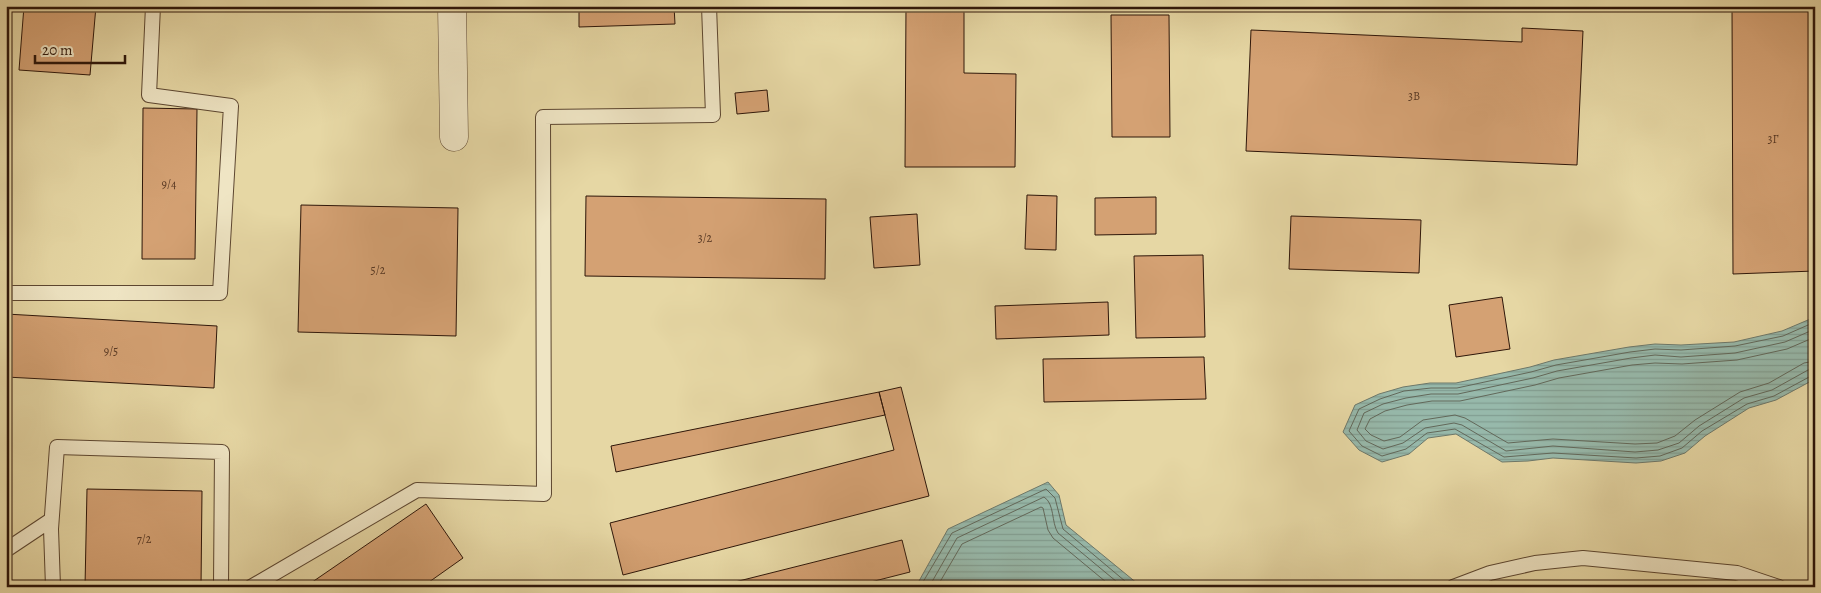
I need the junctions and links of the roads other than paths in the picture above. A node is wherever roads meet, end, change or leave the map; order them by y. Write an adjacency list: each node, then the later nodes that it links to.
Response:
1 (153, 6): 5 (lane)
2 (452, 6): 4 (street)
3 (709, 6): 10 (lane)
4 (454, 137)
5 (6, 293)
6 (51, 520): 7 (lane); 8 (lane); 9 (lane)
7 (6, 550)
8 (53, 587)
9 (221, 587)
10 (251, 587)
11 (1453, 587): 12 (lane)
12 (1779, 587)

